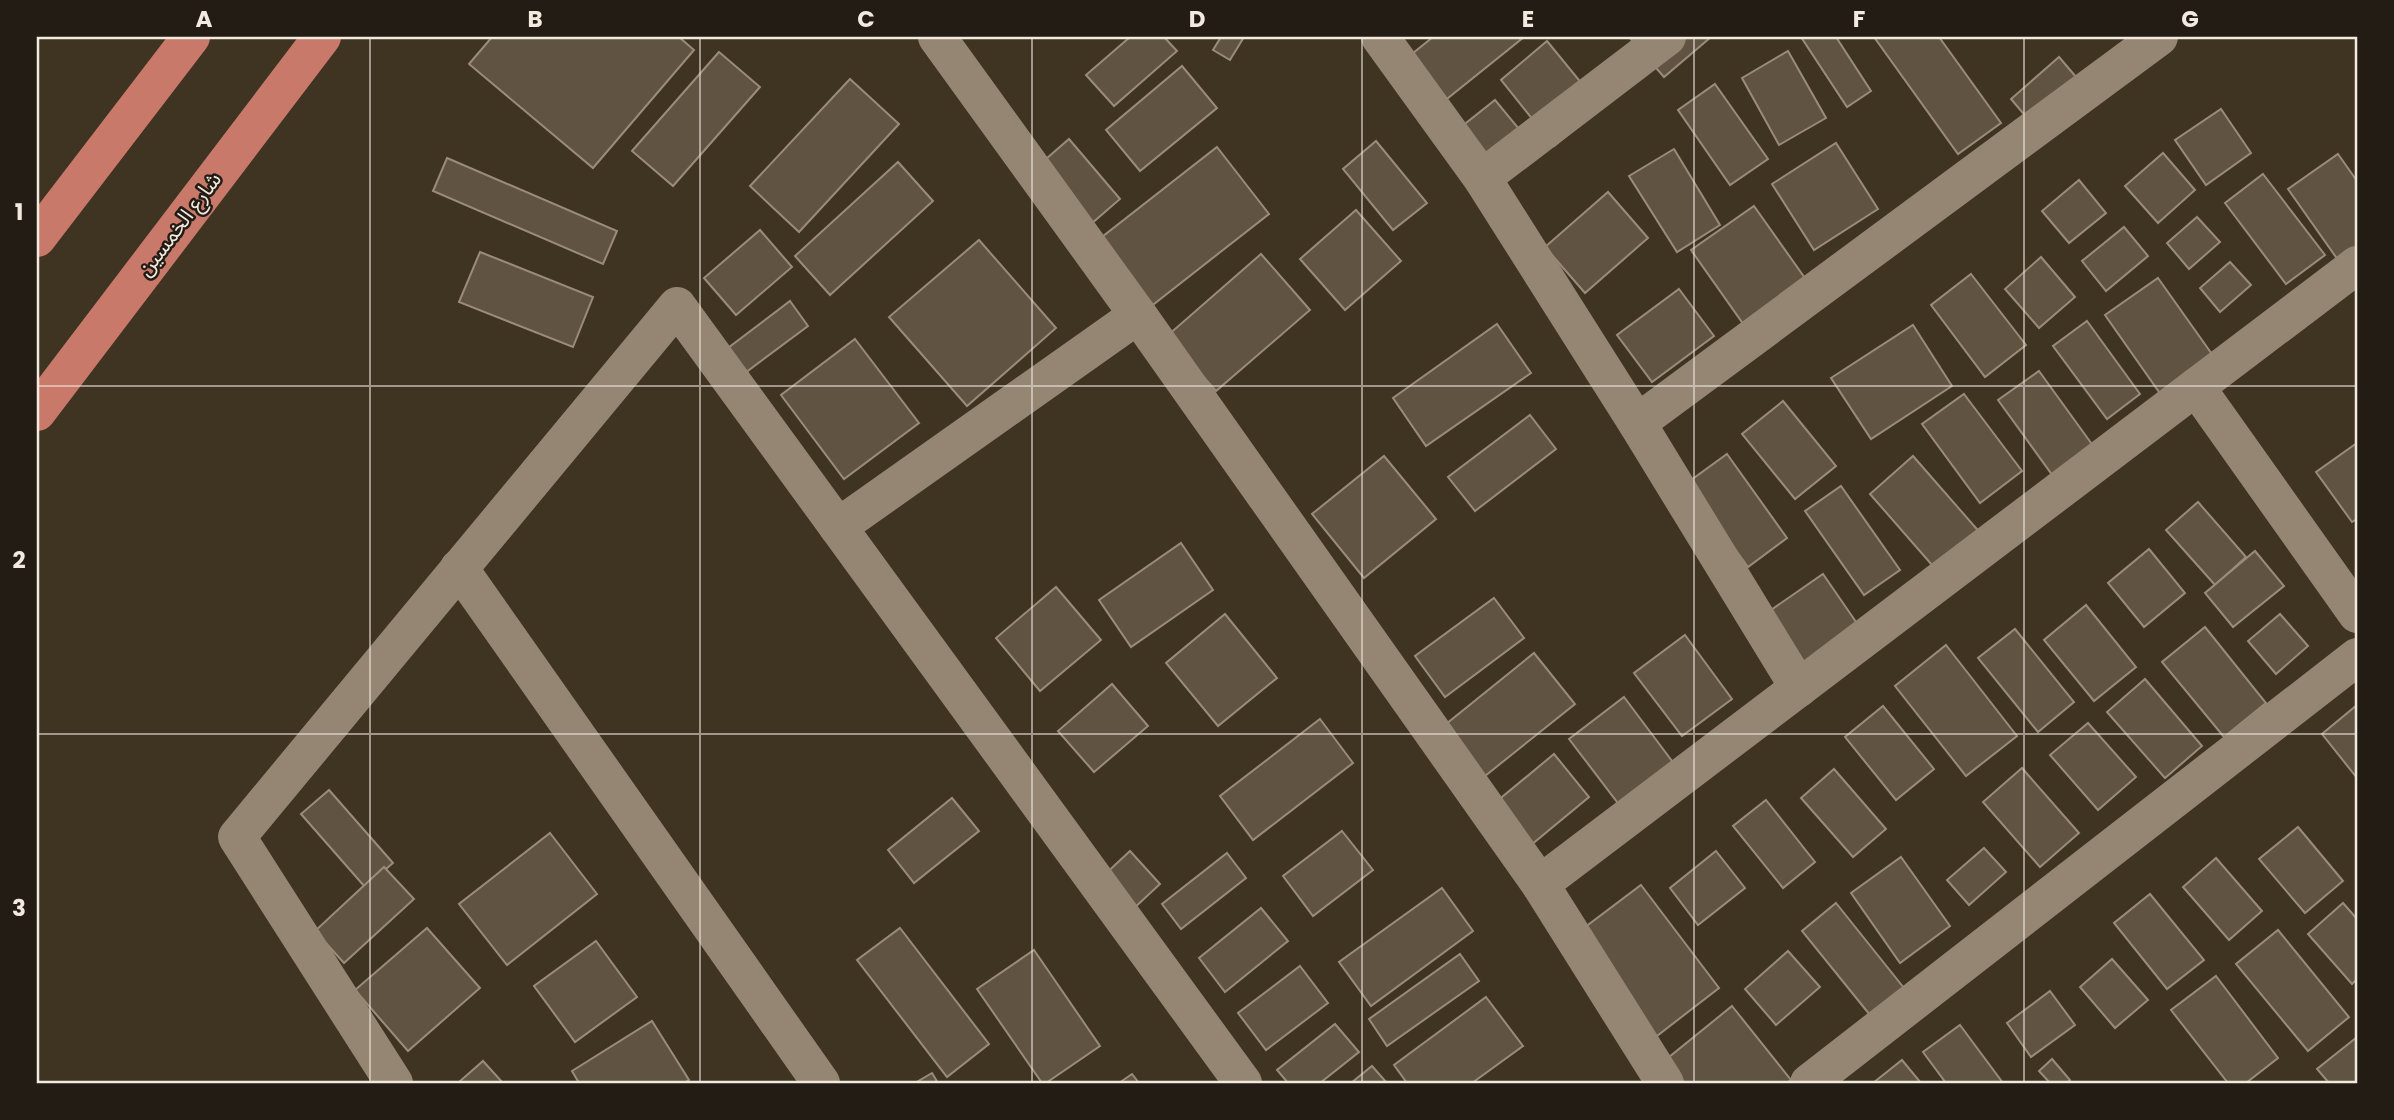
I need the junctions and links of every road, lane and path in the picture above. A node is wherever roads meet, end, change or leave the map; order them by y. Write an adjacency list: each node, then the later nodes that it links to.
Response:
1 (191, 37): 8 (main road)
2 (321, 37): 12 (main road, شارع الخمسين)
3 (937, 37): 10 (street)
4 (1380, 37): 7 (street)
5 (1667, 37): 7 (street)
6 (2159, 37): 13 (street)
7 (1482, 178): 13 (street)
8 (37, 238)
9 (2357, 265): 11 (street)
10 (1138, 315): 14 (street); 19 (street)
11 (2196, 387): 16 (street); 18 (street)
12 (37, 412)
13 (1637, 423): 18 (street)
14 (838, 527): 15 (street); 22 (street)
15 (459, 568): 20 (street); 21 (street)
16 (2357, 614)
17 (2357, 657): 24 (street)
18 (1799, 688): 19 (street)
19 (1540, 884): 23 (street)
20 (394, 1083)
21 (821, 1083)
22 (1243, 1083)
23 (1665, 1083)
24 (1809, 1083)

